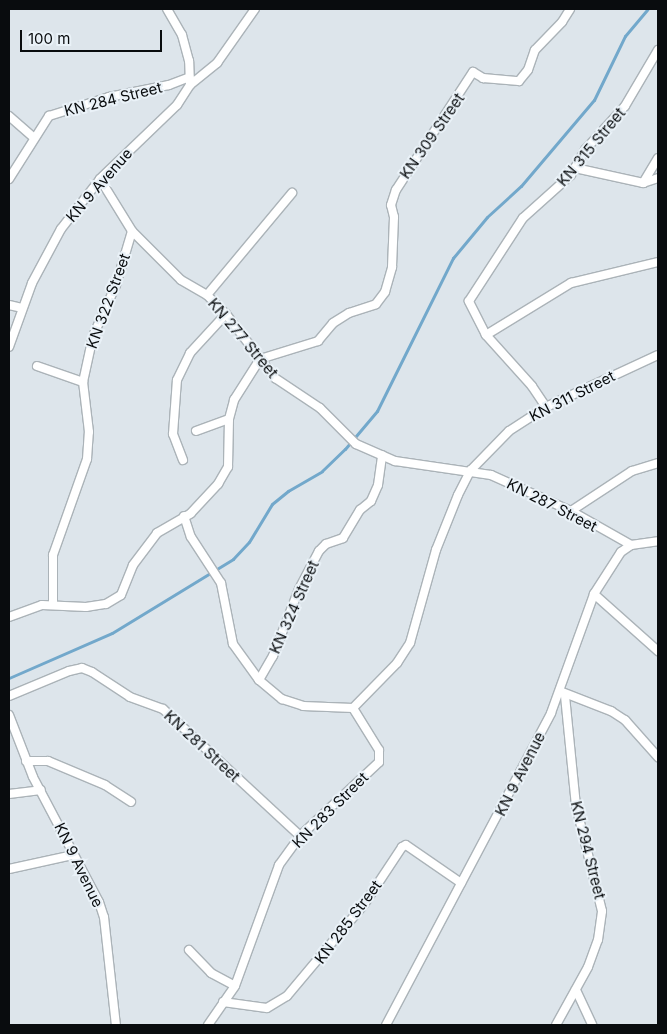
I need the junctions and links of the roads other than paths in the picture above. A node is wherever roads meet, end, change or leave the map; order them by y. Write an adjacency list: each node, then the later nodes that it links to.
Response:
1 (167, 9): 5 (street)
2 (254, 9): 5 (street)
3 (570, 9): 24 (street, KN 309 Street)
4 (658, 51): 9 (street, KN 315 Street)
5 (190, 81): 7 (street, KN 284 Street); 12 (street, KN 9 Avenue)
6 (9, 116): 7 (street)
7 (34, 138): 11 (street, KN 284 Street)
8 (658, 158): 13 (street)
9 (575, 168): 13 (street); 21 (street, KN 315 Street)
10 (658, 178): 13 (street)
11 (9, 179)
12 (100, 180): 15 (street, KN 277 Street); 19 (street, KN 9 Avenue)
13 (643, 183)
14 (292, 193): 17 (street)
15 (132, 232): 17 (street, KN 277 Street); 26 (street, KN 322 Street)
16 (658, 262): 21 (street)
17 (207, 295): 20 (street, KN 277 Street)
18 (9, 305): 19 (street)
19 (22, 308): 22 (street, KN 9 Avenue)
20 (226, 314): 24 (street, KN 277 Street); 31 (street)
21 (486, 335): 27 (street, KN 315 Street)
22 (9, 348)
23 (658, 355): 27 (street, KN 311 Street)
24 (260, 359): 28 (street); 30 (street, KN 277 Street)
25 (37, 366): 26 (street)
26 (83, 382): 39 (street, KN 322 Street)
27 (546, 407): 33 (street, KN 311 Street)
28 (230, 419): 29 (street); 35 (street)
29 (196, 432)
30 (382, 455): 33 (street, KN 277 Street); 42 (street, KN 324 Street)
31 (183, 460)
32 (658, 462): 34 (street)
33 (472, 470): 34 (street, KN 287 Street); 45 (street)
34 (571, 510): 37 (street, KN 287 Street)
35 (184, 516): 39 (street); 42 (street)
36 (658, 541): 37 (street)
37 (631, 545): 38 (street, KN 9 Avenue)
38 (594, 594): 41 (street); 43 (street, KN 9 Avenue)
39 (53, 604): 40 (street)
40 (9, 617)
41 (658, 651)
42 (259, 680): 45 (street)
43 (563, 693): 47 (street); 55 (street, KN 9 Avenue); 58 (street, KN 294 Street)
44 (9, 696): 52 (street, KN 281 Street)
45 (353, 708): 52 (street, KN 283 Street)
46 (9, 715): 48 (street, KN 9 Avenue)
47 (658, 757)
48 (26, 761): 49 (street, KN 9 Avenue); 51 (street)
49 (41, 790): 50 (street); 53 (street, KN 9 Avenue)
50 (9, 794)
51 (131, 802)
52 (300, 836): 57 (street, KN 283 Street)
53 (73, 855): 54 (street); 60 (street, KN 9 Avenue)
54 (9, 869)
55 (461, 883): 59 (street, KN 285 Street); 62 (street, KN 9 Avenue)
56 (189, 950): 57 (street)
57 (235, 986): 59 (street, KN 283 Street)
58 (576, 990): 63 (street, KN 294 Street); 64 (street)
59 (223, 1002): 61 (street, KN 283 Street)
60 (116, 1025)
61 (208, 1025)
62 (386, 1025)
63 (556, 1025)
64 (592, 1025)

